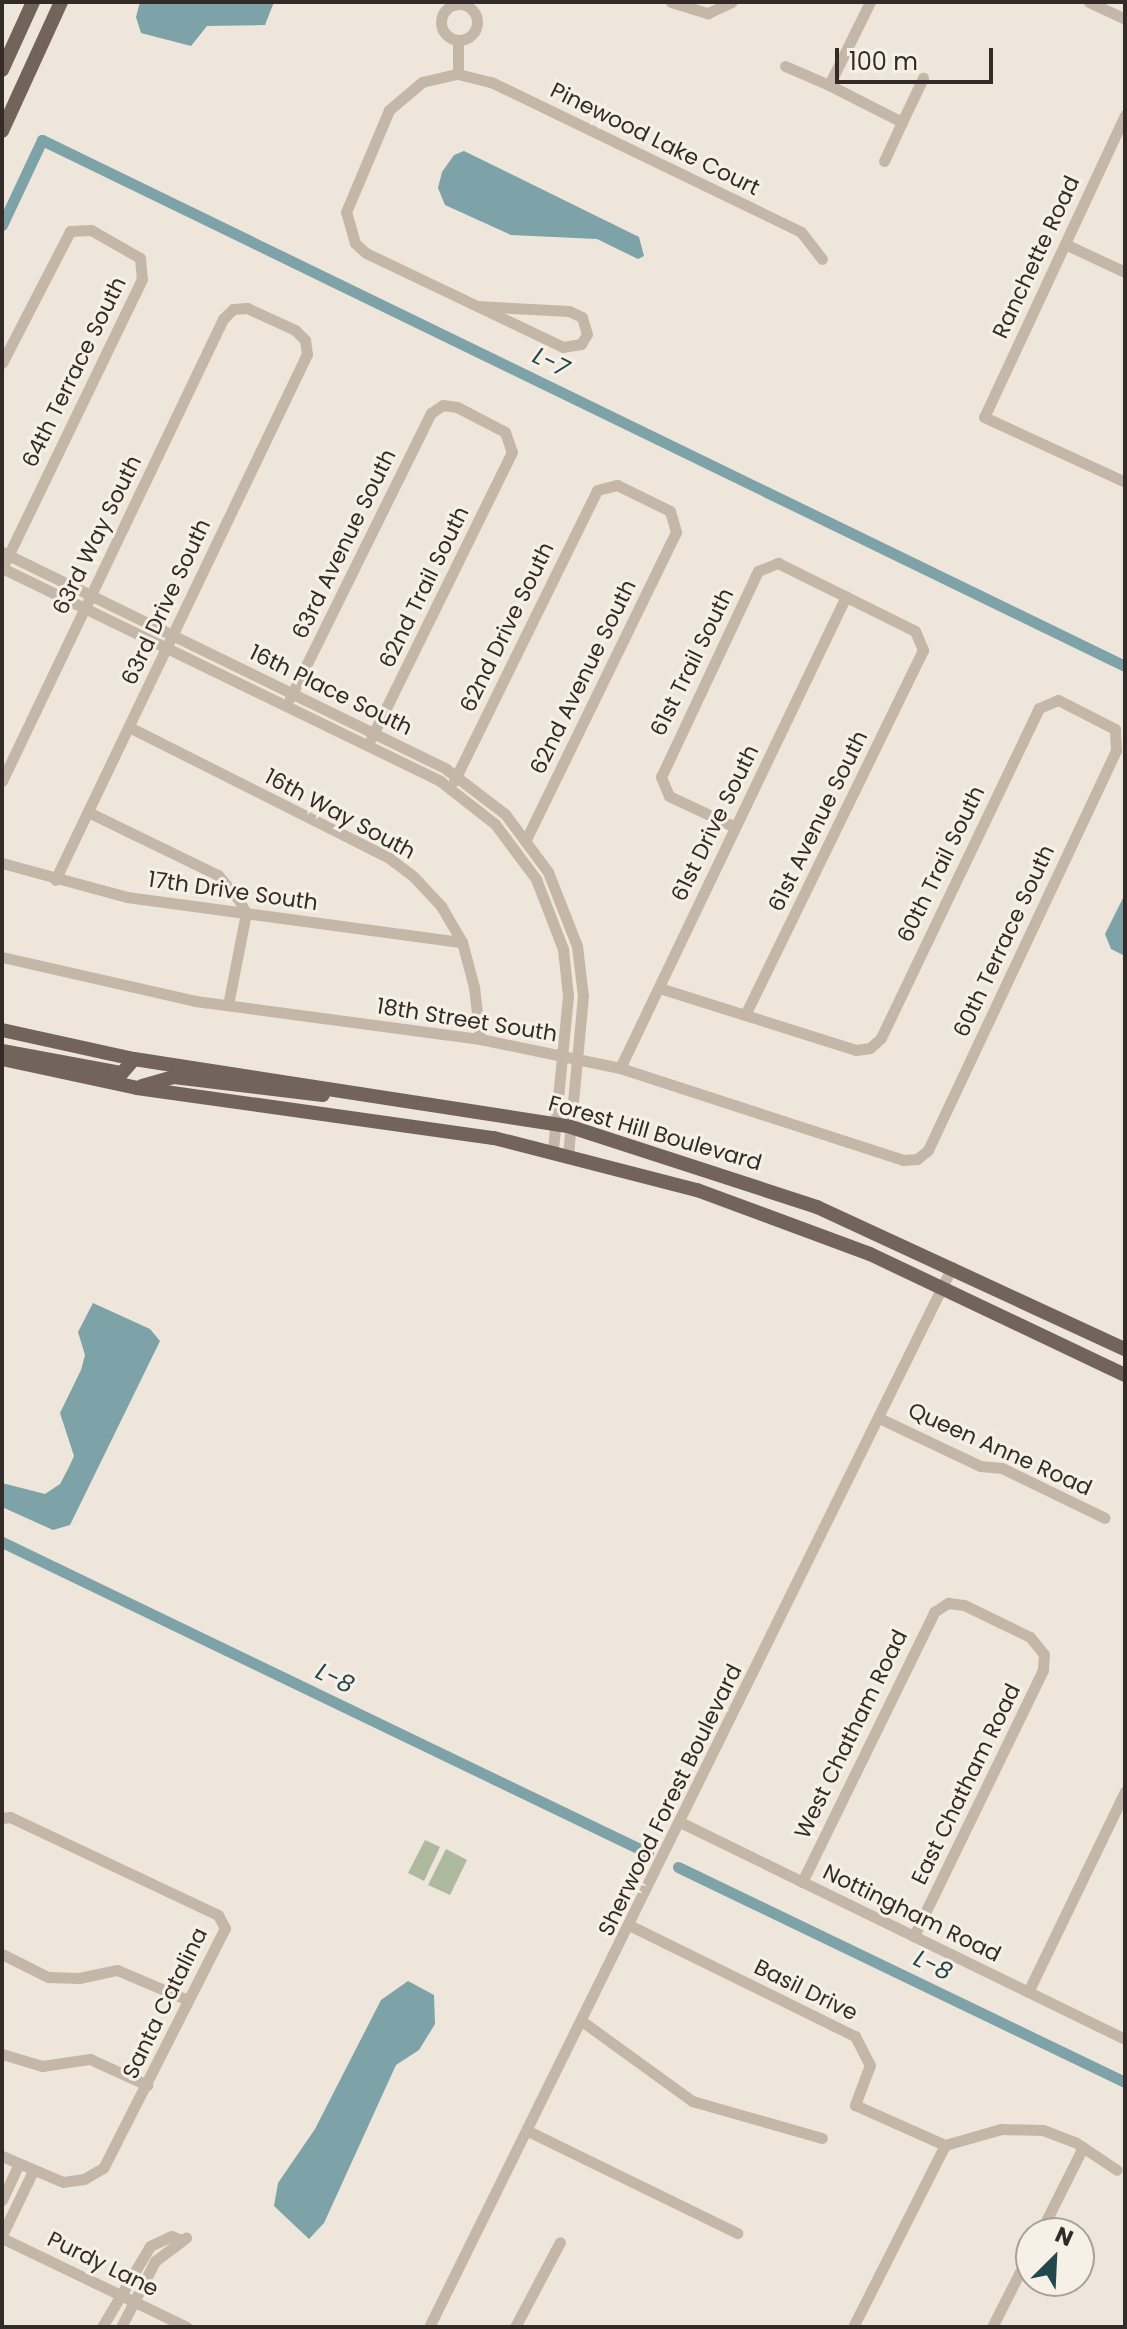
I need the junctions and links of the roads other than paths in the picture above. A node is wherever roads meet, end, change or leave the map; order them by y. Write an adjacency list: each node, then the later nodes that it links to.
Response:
1 (33, 2): 11 (main road)
2 (61, 2): 17 (main road)
3 (671, 2): 4 (street)
4 (732, 2)
5 (870, 2): 14 (street)
6 (1089, 2): 8 (street)
7 (457, 3): 9 (street); 9 (street)
8 (1125, 19)
9 (458, 40): 12 (street)
10 (785, 66): 14 (street)
11 (2, 70)
12 (458, 74): 20 (street, Pinewood Lake Court); 22 (street)
13 (923, 78): 16 (street)
14 (829, 85): 16 (street)
15 (1125, 115): 19 (street, Ranchette Road)
16 (902, 122): 18 (street)
17 (2, 131)
18 (884, 161)
19 (1065, 244): 21 (street); 26 (street, Ranchette Road)
20 (822, 259)
21 (1125, 272)
22 (477, 306): 22 (street)
23 (305, 340): 30 (street, 63rd Way South); 33 (street, 63rd Drive South)
24 (2, 363): 28 (street, 64th Terrace South)
25 (512, 444): 35 (street, 63rd Avenue South); 38 (street, 62nd Trail South)
26 (1125, 482)
27 (674, 518): 41 (street, 62nd Drive South); 46 (street, 62nd Avenue South)
28 (5, 554): 29 (street, 64th Terrace South); 30 (street, 16th Place South)
29 (2, 568): 32 (street, 16th Place South)
30 (90, 595): 32 (street, 63rd Way South); 33 (street, 16th Place South)
31 (846, 596): 45 (street, 61st Drive South); 45 (street, 61st Trail South); 57 (street, 61st Avenue South)
32 (84, 608): 34 (street, 16th Place South); 42 (street, 63rd Way South)
33 (172, 635): 34 (street, 63rd Drive South); 35 (street, 16th Place South)
34 (166, 648): 36 (street, 16th Place South); 37 (street, 63rd Drive South)
35 (292, 694): 36 (street, 63rd Avenue South); 38 (street, 16th Place South)
36 (286, 707): 40 (street, 16th Place South)
37 (129, 727): 44 (street, 63rd Drive South); 52 (street, 16th Way South)
38 (374, 733): 40 (street, 62nd Trail South); 41 (street, 16th Place South)
39 (1118, 736): 57 (street, 60th Trail South); 70 (street, 60th Terrace South)
40 (367, 746): 43 (street, 16th Place South)
41 (457, 775): 43 (street, 62nd Drive South); 46 (street, 16th Place South)
42 (2, 781)
43 (451, 788): 47 (street, 16th Place South)
44 (88, 812): 49 (street, 63rd Drive South); 50 (street)
45 (735, 827): 55 (street, 61st Drive South)
46 (526, 838): 47 (street, 62nd Avenue South); 51 (street, 16th Place South)
47 (519, 852): 53 (street, 16th Place South)
48 (2, 863): 49 (street, 17th Drive South)
49 (55, 880): 50 (street, 17th Drive South)
50 (246, 913): 52 (street, 17th Drive South); 56 (street)
51 (574, 938): 53 (street); 64 (street, 16th Place South)
52 (462, 942): 59 (street, 16th Way South)
53 (560, 942): 61 (street, 16th Place South)
54 (2, 957): 56 (street, 18th Street South)
55 (659, 988): 57 (street); 65 (street, 61st Drive South)
56 (228, 1005): 59 (street, 18th Street South)
57 (745, 1015)
58 (2, 1030): 63 (main road, Forest Hill Boulevard)
59 (480, 1039): 61 (street, 18th Street South)
60 (2, 1051): 63 (main road)
61 (565, 1057): 64 (street, 18th Street South); 68 (street, 16th Place South)
62 (2, 1059): 66 (main road, Forest Hill Boulevard)
63 (134, 1059): 67 (main road, Forest Hill Boulevard)
64 (579, 1060): 65 (street, 18th Street South); 68 (street, 16th Place South)
65 (620, 1068): 70 (street, 18th Street South)
66 (137, 1088): 67 (main road); 69 (main road, Forest Hill Boulevard)
67 (342, 1090): 68 (main road, Forest Hill Boulevard)
68 (564, 1126): 69 (street, 16th Place South); 71 (main road, Forest Hill Boulevard)
69 (561, 1152): 72 (main road, Forest Hill Boulevard)
70 (917, 1159)
71 (952, 1267): 72 (street, Sherwood Forest Boulevard); 73 (main road, Forest Hill Boulevard)
72 (941, 1287): 74 (main road, Forest Hill Boulevard); 75 (street, Sherwood Forest Boulevard)
73 (1125, 1349)
74 (1125, 1375)
75 (879, 1418): 76 (street, Queen Anne Road); 80 (street, Sherwood Forest Boulevard)
76 (1105, 1518)
77 (940, 1607): 81 (street, West Chatham Road); 83 (street, East Chatham Road)
78 (1125, 1791): 85 (street)
79 (2, 1818): 86 (street, Santa Catalina)
80 (682, 1823): 81 (street, Nottingham Road); 82 (street, Sherwood Forest Boulevard)
81 (802, 1882): 83 (street, Nottingham Road)
82 (631, 1926): 87 (street, Sherwood Forest Boulevard); 93 (street, Basil Drive)
83 (914, 1936): 85 (street, Nottingham Road)
84 (2, 1954): 86 (street)
85 (1028, 1992): 88 (street, Nottingham Road)
86 (188, 2000): 90 (street, Santa Catalina)
87 (583, 2022): 91 (street, Sherwood Forest Boulevard); 92 (street)
88 (1125, 2039)
89 (2, 2054): 90 (street)
90 (147, 2085): 98 (street, Santa Catalina)
91 (528, 2131): 101 (street); 110 (street, Sherwood Forest Boulevard)
92 (822, 2138)
93 (945, 2145): 94 (street); 112 (street)
94 (1083, 2147): 97 (street); 100 (street)
95 (2, 2156): 96 (street, Santa Catalina)
96 (19, 2164): 98 (street, Santa Catalina); 99 (street)
97 (1117, 2170)
98 (33, 2171): 102 (street)
99 (2, 2200)
100 (1048, 2217)
101 (737, 2233)
102 (2, 2237): 105 (street, Purdy Lane)
103 (560, 2242): 111 (street)
104 (1015, 2282): 113 (street)
105 (121, 2295): 106 (street, Purdy Lane); 106 (street); 107 (street)
106 (134, 2301): 108 (street); 109 (street, Purdy Lane)
107 (102, 2327)
108 (121, 2327)
109 (187, 2327)
110 (429, 2327)
111 (515, 2327)
112 (853, 2327)
113 (992, 2327)

